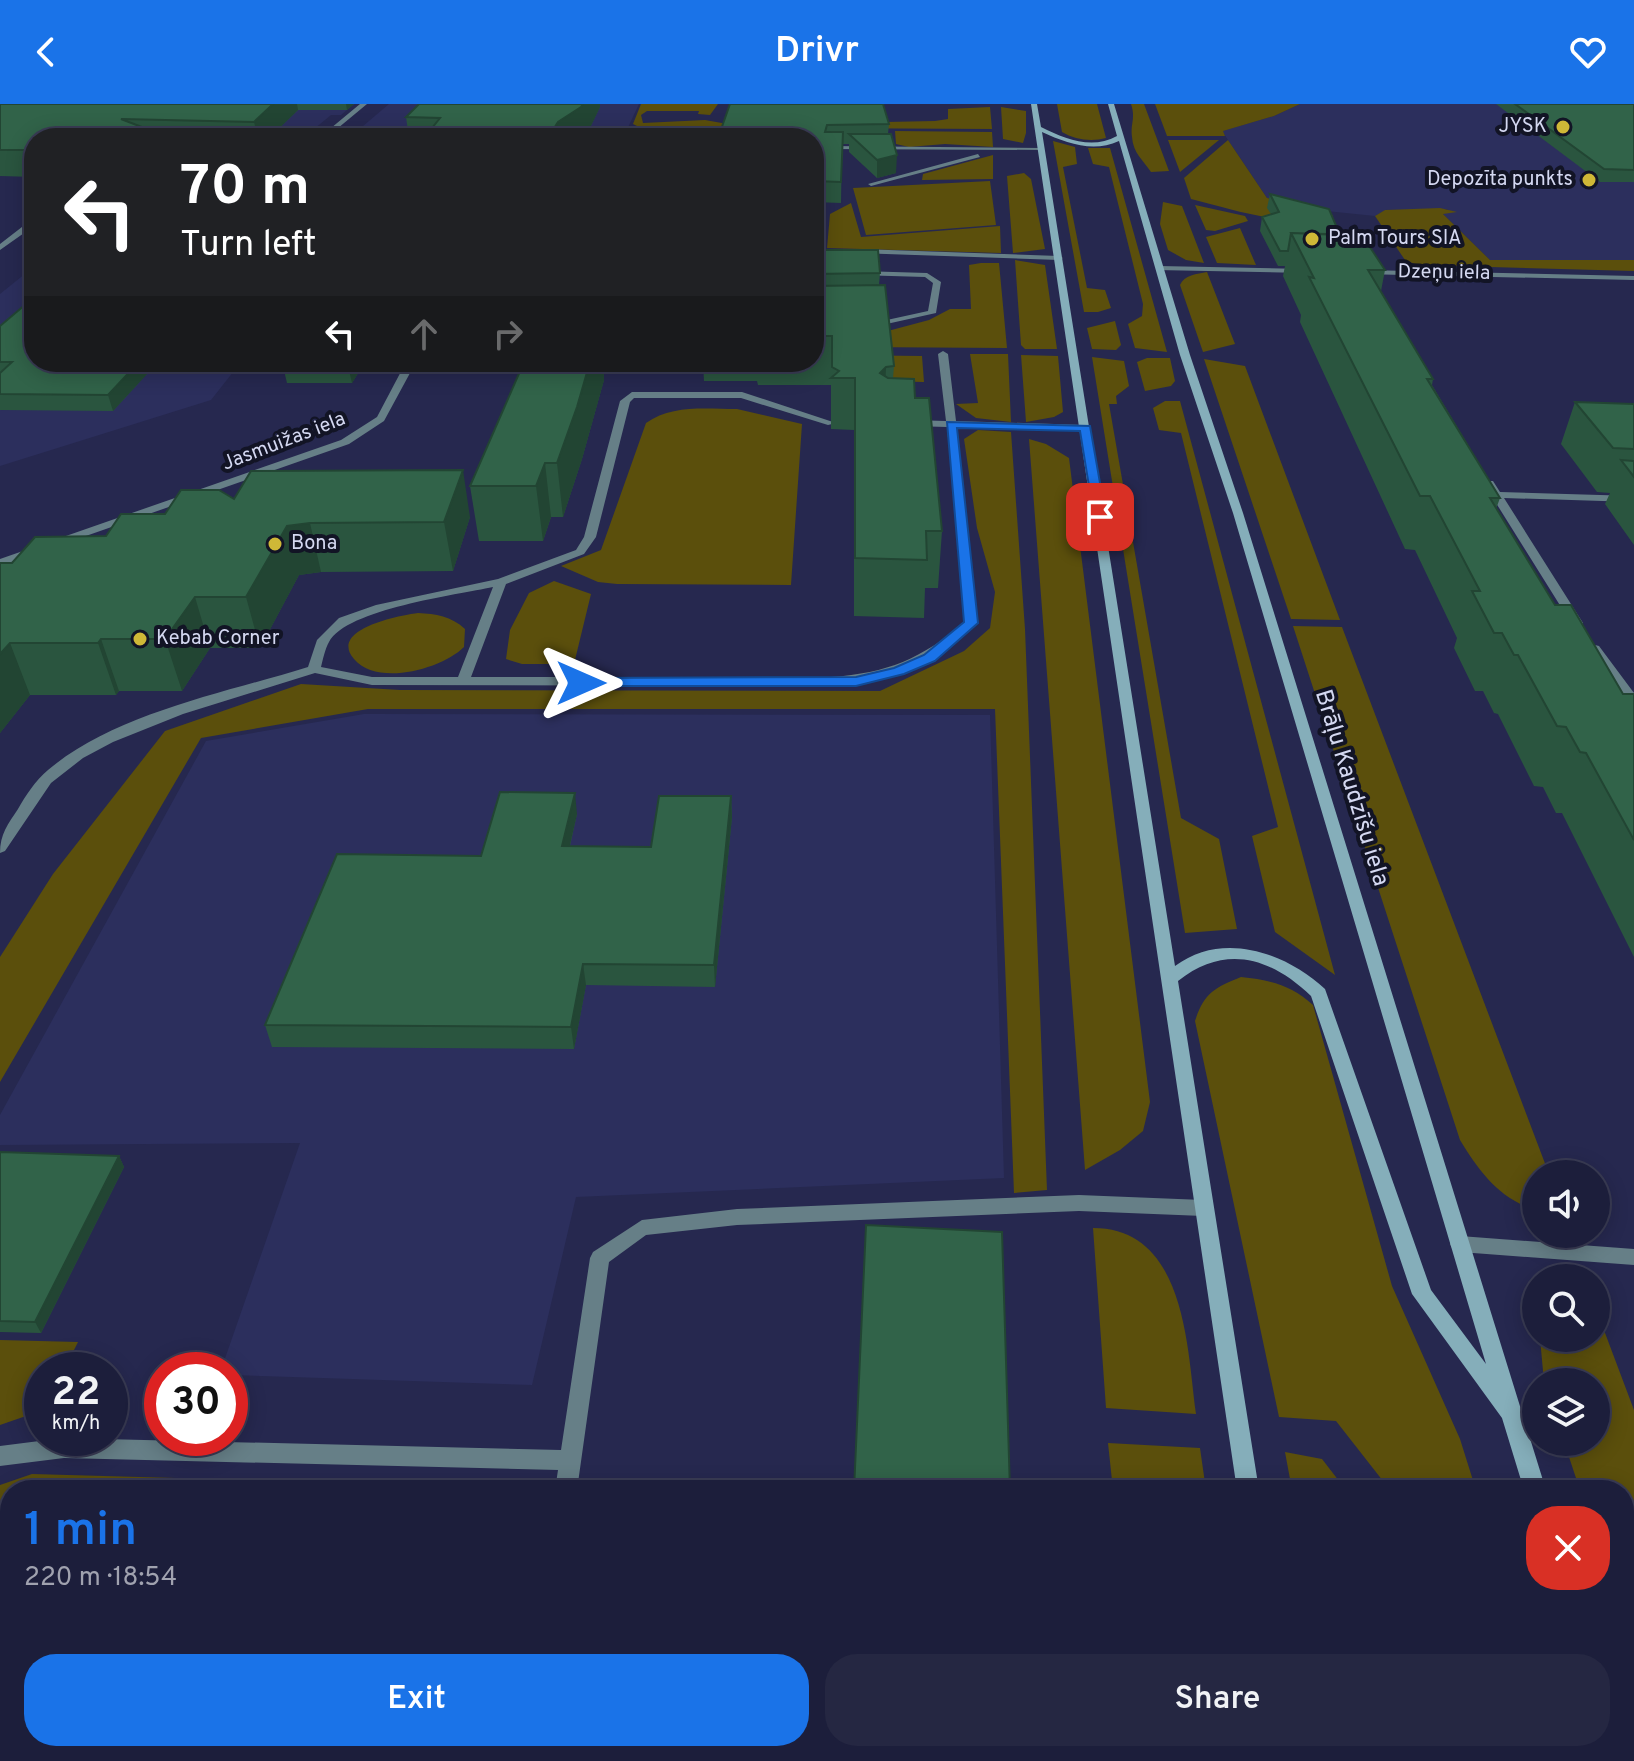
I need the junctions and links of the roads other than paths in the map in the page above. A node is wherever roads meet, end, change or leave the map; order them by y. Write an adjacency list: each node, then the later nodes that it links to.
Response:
1 (364, 104): 4 (street)
2 (1034, 104): 5 (street)
3 (1111, 104): 6 (street, Brāļu Kaudzīšu iela)
4 (334, 128)
5 (1038, 128): 6 (street); 9 (street)
6 (1121, 137): 15 (street, Brāļu Kaudzīšu iela)
7 (829, 148): 8 (street)
8 (999, 150): 9 (street); 10 (street)
9 (1041, 150): 14 (street)
10 (871, 184)
11 (24, 230): 12 (street)
12 (0, 248)
13 (851, 251): 14 (street)
14 (1059, 258): 26 (street)
15 (1159, 268): 16 (street); 38 (street, Brāļu Kaudzīšu iela)
16 (1316, 271)
17 (842, 272): 20 (street)
18 (1634, 278): 19 (street, Dzeņu iela)
19 (1365, 284)
20 (855, 327)
21 (943, 354): 25 (street)
22 (406, 372): 30 (street, Jasmuižas iela)
23 (831, 423): 31 (street)
24 (901, 423): 25 (street)
25 (951, 424): 26 (street); 33 (street)
26 (1086, 428): 36 (street)
27 (1483, 473): 28 (street)
28 (1496, 495): 29 (street); 34 (street)
29 (1634, 499)
30 (0, 563)
31 (501, 582): 32 (street); 33 (street)
32 (314, 669): 33 (street); 35 (street)
33 (462, 683)
34 (1634, 702)
35 (0, 848)
36 (1169, 979): 37 (street); 40 (street)
37 (1203, 1208): 42 (street); 44 (street)
38 (1460, 1244): 39 (street); 40 (street, Brāļu Kaudzīšu iela)
39 (1634, 1257)
40 (1516, 1421): 45 (street, Brāļu Kaudzīšu iela)
41 (0, 1456): 42 (street)
42 (571, 1460): 43 (street)
43 (568, 1480)
44 (1246, 1480)
45 (1532, 1480)

